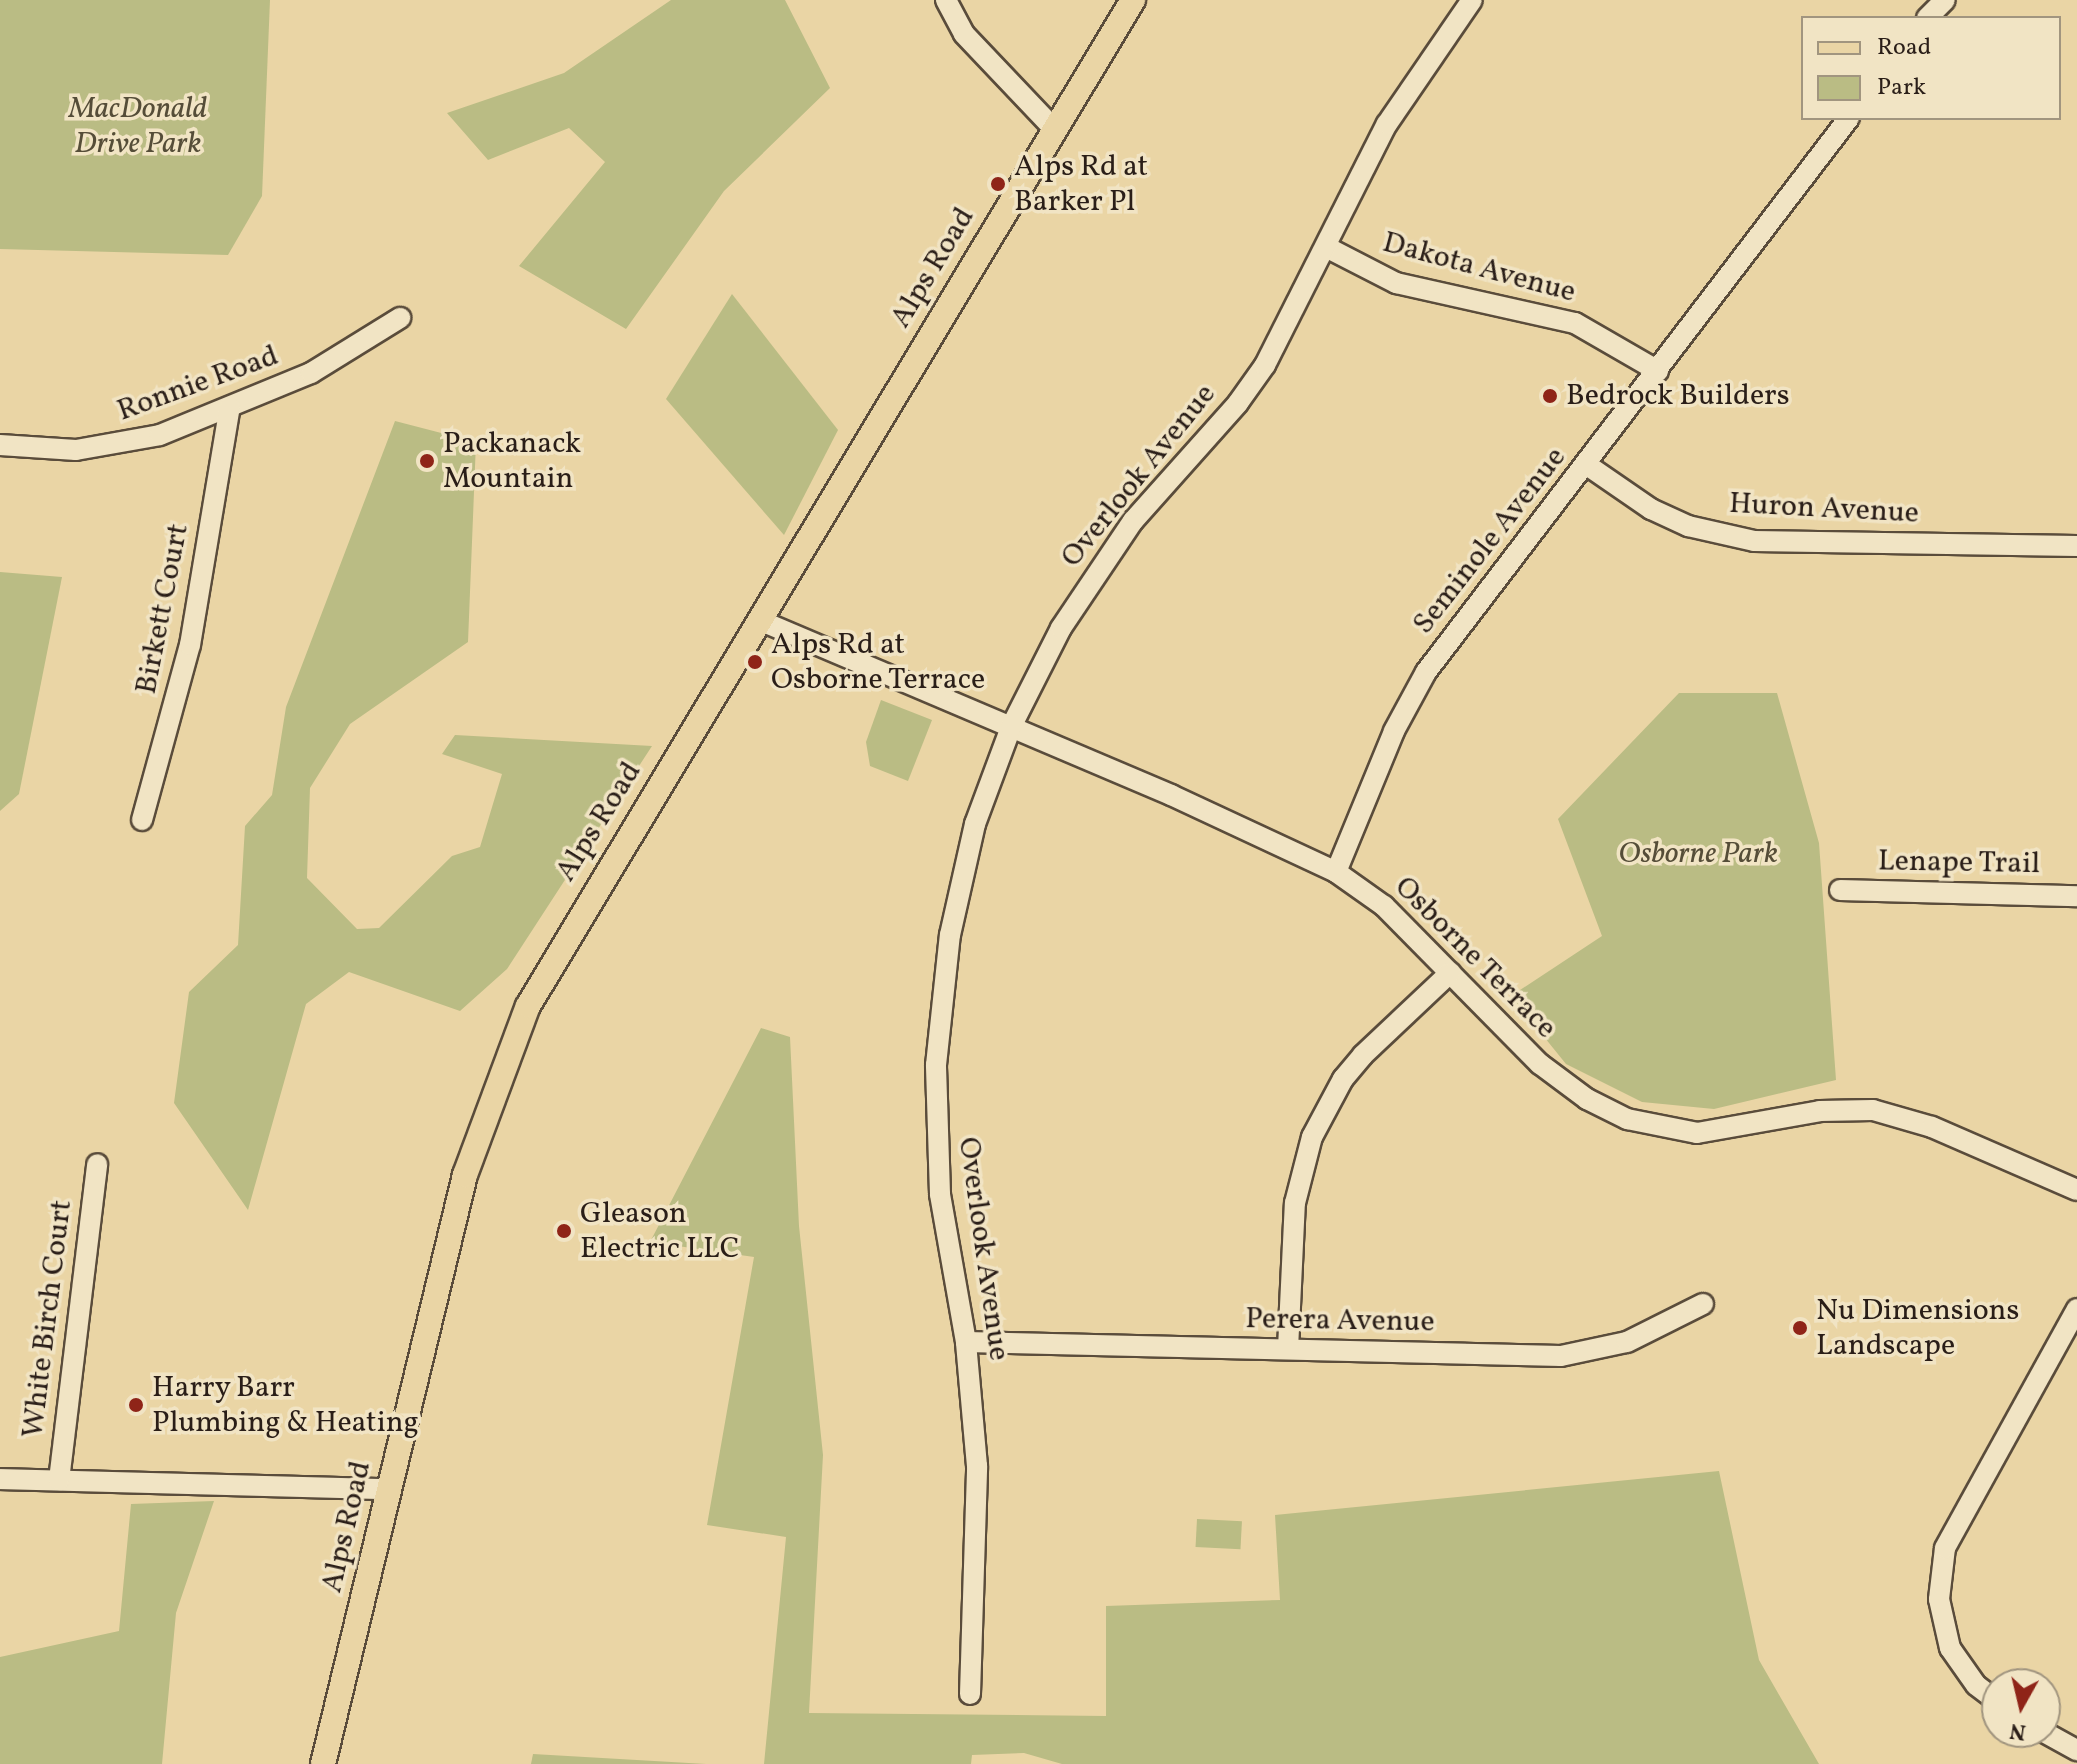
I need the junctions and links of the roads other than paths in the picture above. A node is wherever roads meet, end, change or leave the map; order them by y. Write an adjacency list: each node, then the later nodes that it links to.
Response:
1 (946, 0): 7 (street)
2 (1133, 0): 7 (main road, Alps Road)
3 (1472, 0): 8 (street, Overlook Avenue)
4 (1945, 0): 5 (street)
5 (1929, 16)
6 (1847, 120): 10 (street, Seminole Avenue)
7 (1055, 130): 15 (main road, Alps Road)
8 (1326, 247): 10 (street, Dakota Avenue); 16 (street, Overlook Avenue)
9 (400, 318): 11 (street, Ronnie Road)
10 (1658, 371): 13 (street, Seminole Avenue)
11 (230, 407): 12 (street, Ronnie Road); 17 (street, Birkett Court)
12 (0, 445)
13 (1587, 465): 14 (street, Huron Avenue); 18 (street, Seminole Avenue)
14 (2077, 546)
15 (759, 620): 16 (street, Osborne Terrace); 30 (main road, Alps Road)
16 (1011, 727): 18 (street, Osborne Terrace); 26 (street, Overlook Avenue)
17 (142, 820)
18 (1336, 872): 21 (street, Osborne Terrace)
19 (1840, 890): 20 (street, Lenape Trail)
20 (2077, 896)
21 (1450, 973): 23 (street, Osborne Terrace); 27 (street)
22 (97, 1164): 29 (street, White Birch Court)
23 (2077, 1190)
24 (1703, 1304): 27 (street, Perera Avenue)
25 (2077, 1309): 31 (street)
26 (966, 1342): 27 (street, Perera Avenue); 32 (street, Overlook Avenue)
27 (1288, 1349)
28 (0, 1479): 29 (street)
29 (59, 1480): 30 (street)
30 (388, 1489): 33 (main road, Alps Road)
31 (1981, 1689)
32 (970, 1694)
33 (323, 1764)

